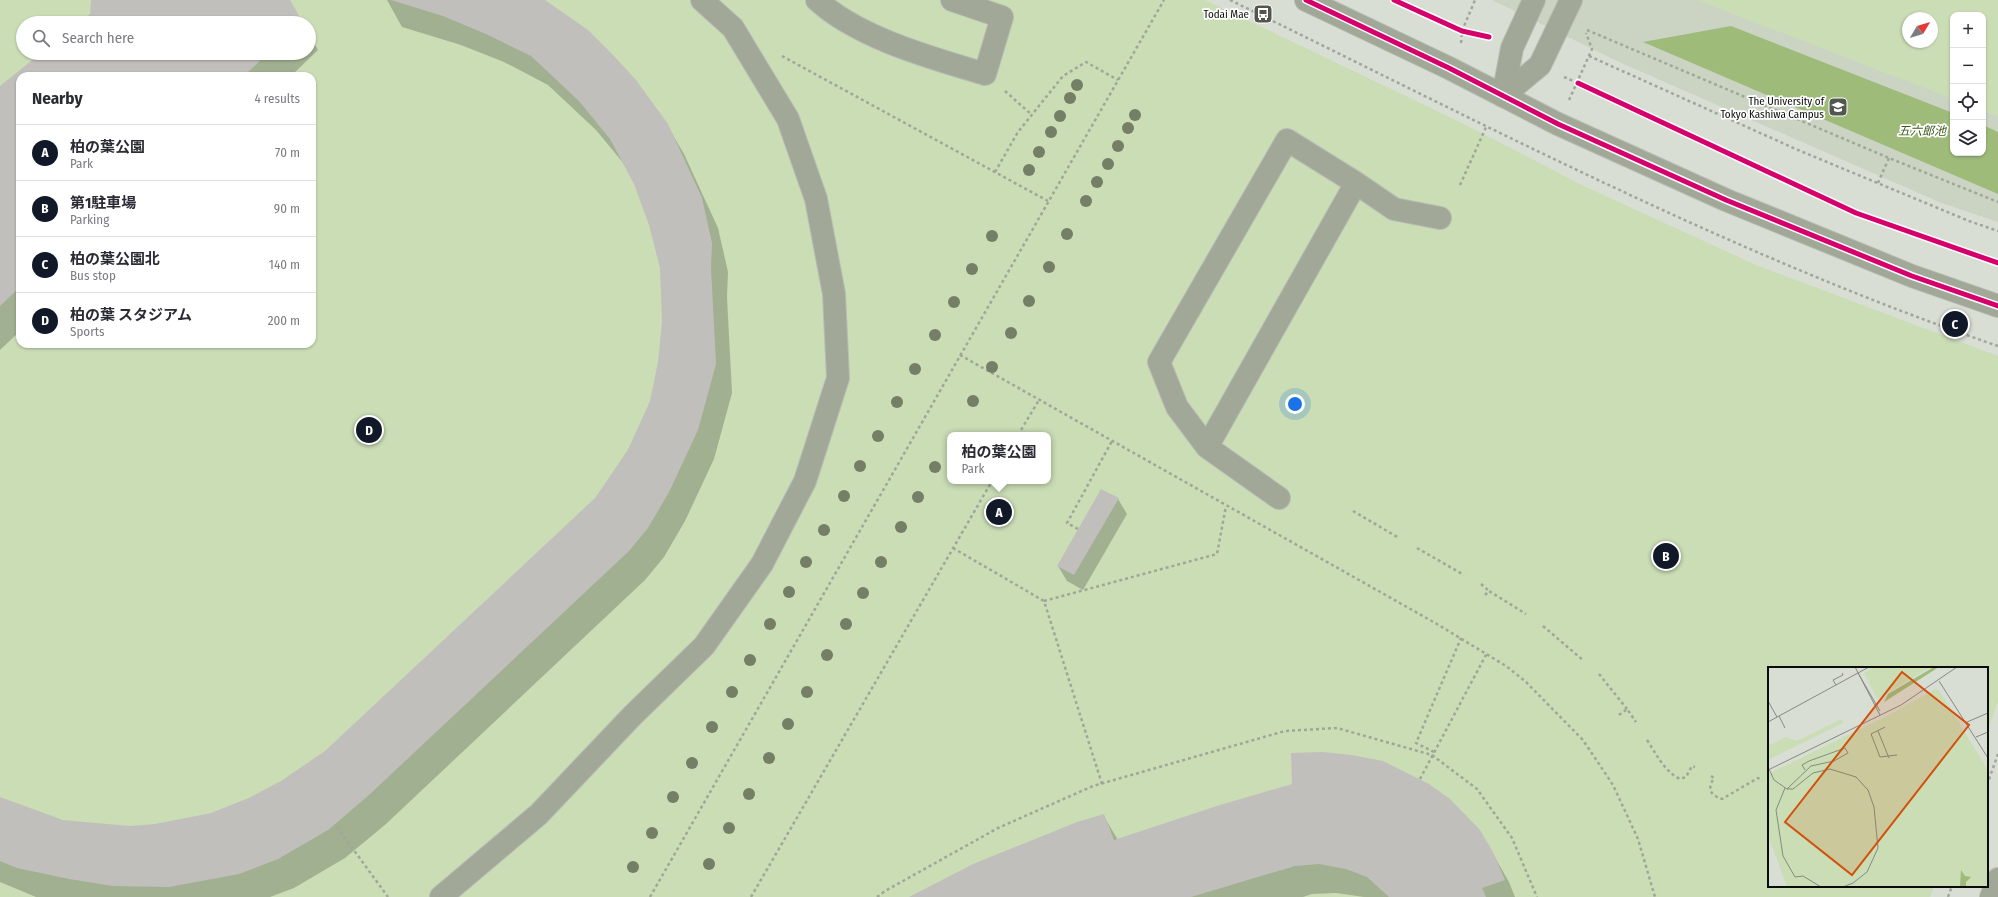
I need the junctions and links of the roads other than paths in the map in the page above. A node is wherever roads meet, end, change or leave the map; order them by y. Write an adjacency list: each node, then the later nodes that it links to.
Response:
1 (702, 0): 14 (street)
2 (817, 0): 3 (street)
3 (952, 0)
4 (1306, 0): 7 (street)
5 (1534, 0): 7 (street)
6 (1571, 0): 7 (street)
7 (1503, 96): 10 (street)
8 (1356, 183): 9 (street); 11 (street); 11 (street)
9 (1440, 218)
10 (1998, 306)
11 (1207, 448): 12 (street)
12 (1279, 498)
13 (1998, 879): 15 (street)
14 (441, 897)
15 (1991, 897)

